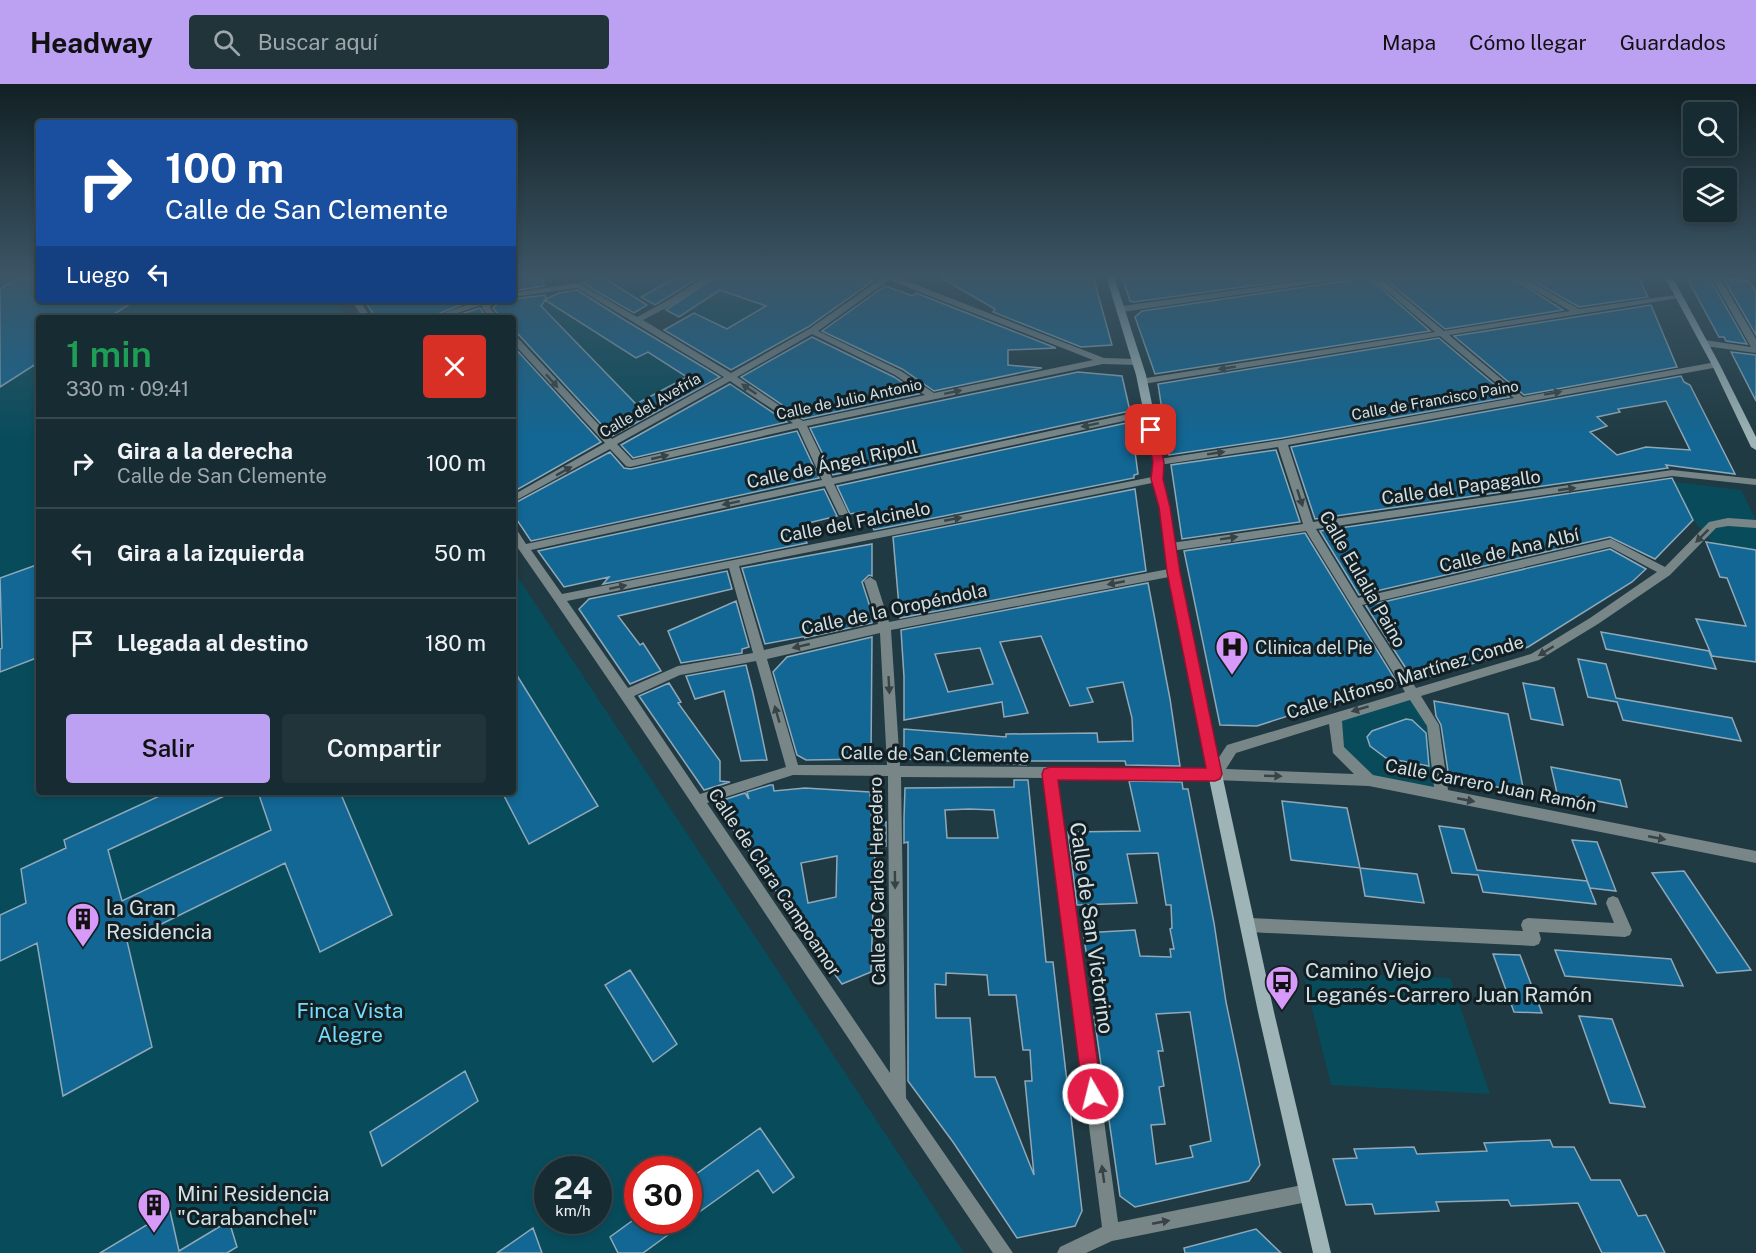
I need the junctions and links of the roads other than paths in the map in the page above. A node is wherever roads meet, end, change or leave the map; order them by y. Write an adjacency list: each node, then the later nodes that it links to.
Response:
1 (654, 331): 16 (street)
2 (812, 331): 16 (street, Calle del Avefría); 18 (street)
3 (1025, 331): 13 (street)
4 (1129, 331): 14 (street)
5 (1439, 331): 9 (street)
6 (1463, 331): 9 (street)
7 (1698, 331): 11 (street)
8 (1746, 331): 12 (street)
9 (1443, 334): 17 (street, one-way to 17); 19 (street)
10 (516, 341): 23 (street, one-way to 23)
11 (1705, 343): 12 (street); 15 (street)
12 (1756, 348)
13 (1103, 361): 14 (street); 18 (street, Calle de Julio Antonio, one-way to 13)
14 (1138, 362): 17 (street)
15 (1716, 365): 19 (street, Calle de Francisco Paino, one-way to 15); 24 (street)
16 (731, 377): 21 (street, one-way to 16); 23 (street, Calle del Avefría)
17 (1143, 381): 20 (street)
18 (932, 396): 21 (street, Calle de Julio Antonio)
19 (1520, 399): 22 (street, Calle de Francisco Paino)
20 (1147, 413): 25 (street); 27 (street, Calle de Ángel Ripoll, one-way to 27)
21 (801, 424): 23 (street, Calle de Julio Antonio, one-way to 21); 27 (street)
22 (1282, 443): 25 (street, Calle de Francisco Paino, one-way to 22); 32 (street, Calle Eulalia Paino, one-way to 32)
23 (610, 445): 29 (street, Calle del Avefría, one-way to 23)
24 (1756, 447)
25 (1158, 462): 26 (street)
26 (1157, 479): 34 (street); 36 (street, Calle del Falcinelo, one-way to 26)
27 (829, 481): 30 (street); 35 (street, Calle de Ángel Ripoll, one-way to 35)
28 (1756, 482): 32 (street, Calle del Papagallo, one-way to 28)
29 (516, 497)
30 (843, 513)
31 (1756, 524): 38 (street, Calle Alfonso Martínez Conde, one-way to 38)
32 (1309, 526): 34 (street, Calle del Papagallo, one-way to 32); 41 (street, Calle Eulalia Paino)
33 (516, 537): 35 (street, Calle de Clara Campoamor)
34 (1171, 547): 37 (street)
35 (524, 548): 40 (street, Calle de Clara Campoamor)
36 (733, 563): 40 (street, Calle del Falcinelo, one-way to 36); 43 (street)
37 (1174, 572): 42 (street, Calle de la Oropéndola, one-way to 42); 50 (street)
38 (1666, 572): 41 (street, Calle de Ana Albí); 45 (street, Calle Alfonso Martínez Conde, one-way to 45)
39 (870, 581): 42 (street, Calle de Carlos Heredero)
40 (560, 598): 44 (street, Calle de Clara Campoamor)
41 (1355, 603): 45 (street, Calle Eulalia Paino)
42 (885, 627): 43 (street, Calle de la Oropéndola, one-way to 43); 48 (street, Calle de Carlos Heredero, one-way to 48)
43 (760, 656): 44 (street, Calle de la Oropéndola); 47 (street, one-way to 43)
44 (626, 694): 53 (street, Calle de Clara Campoamor)
45 (1412, 694): 46 (street, Calle Alfonso Martínez Conde, one-way to 46); 52 (street, Calle Eulalia Paino)
46 (1335, 717): 50 (street, Calle Alfonso Martínez Conde); 51 (street)
47 (793, 770): 48 (street, Calle de San Clemente); 53 (street, Calle de San Clemente)
48 (894, 772): 49 (street, Calle de San Clemente); 57 (street, Calle de Carlos Heredero, one-way to 57)
49 (1050, 774): 50 (street, Calle de San Clemente); 59 (street, Calle de San Victorino, one-way to 49)
50 (1215, 774): 51 (street, Calle Carrero Juan Ramón, one-way to 51); 56 (street)
51 (1369, 780): 52 (street, Calle Carrero Juan Ramón)
52 (1442, 796): 54 (street, Calle Carrero Juan Ramón, one-way to 54)
53 (696, 801): 57 (street, Calle de Clara Campoamor)
54 (1756, 857)
55 (1613, 903): 56 (street)
56 (1249, 925): 58 (street)
57 (898, 1100): 60 (street, Calle de Clara Campoamor)
58 (1307, 1193): 59 (street, one-way to 58); 62 (street)
59 (1111, 1232): 61 (street)
60 (1004, 1253)
61 (1066, 1253)
62 (1322, 1253)

